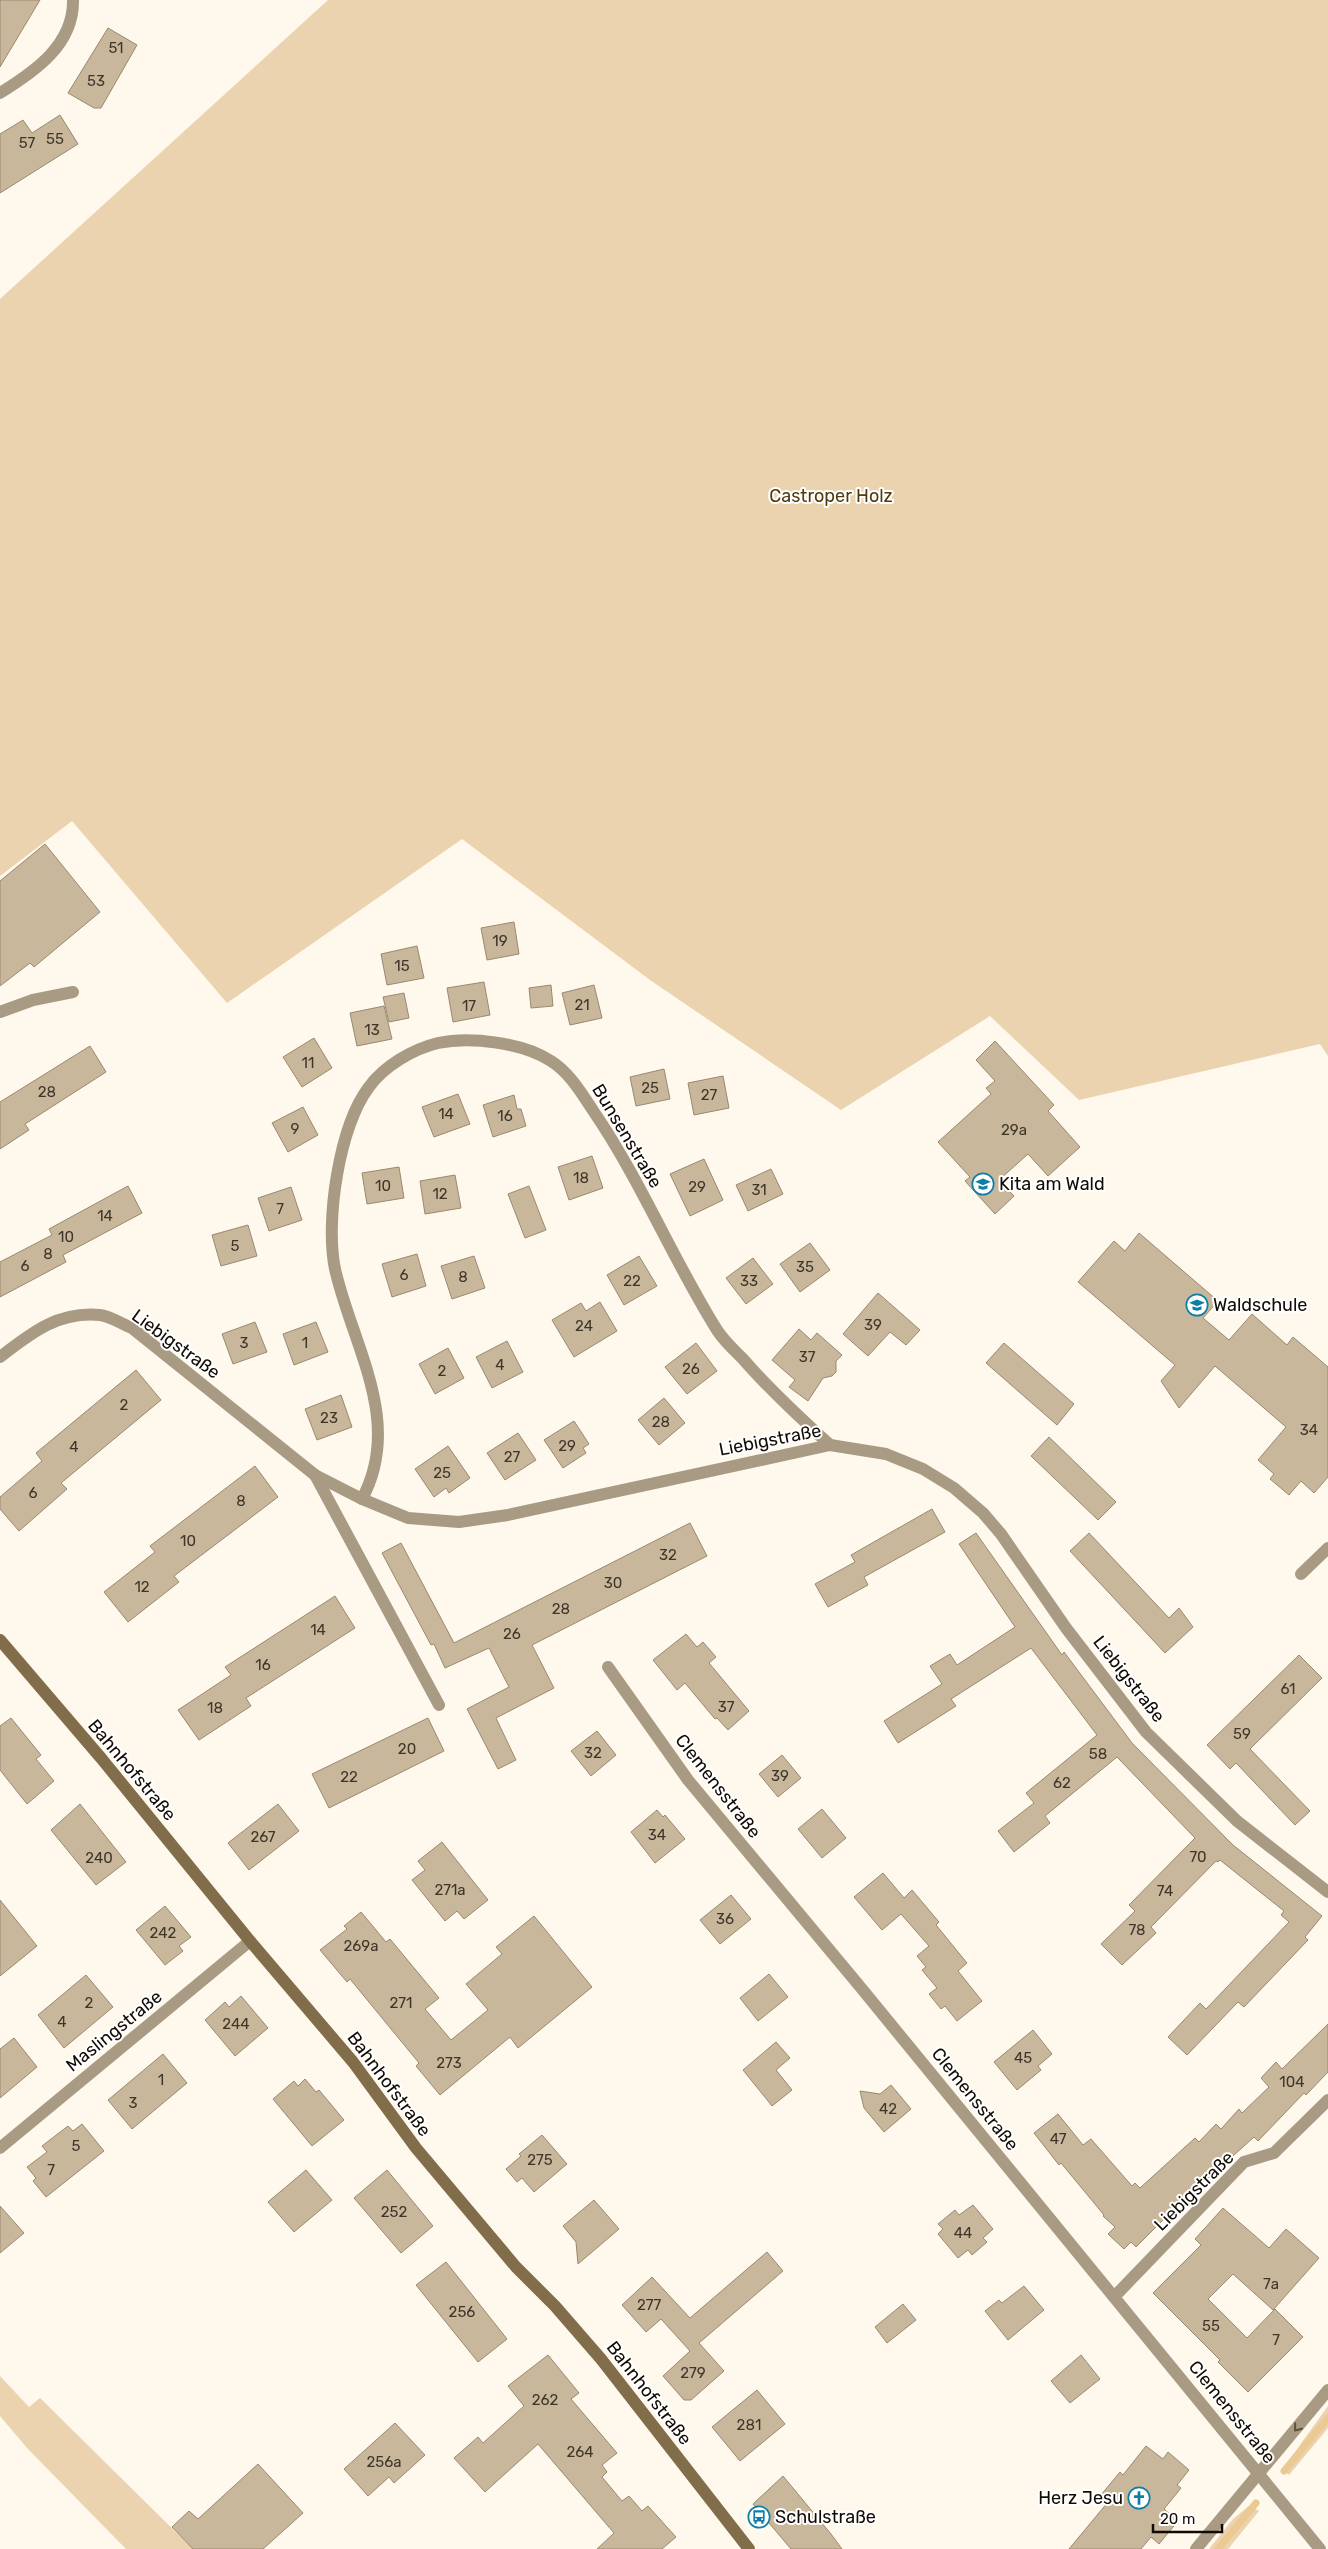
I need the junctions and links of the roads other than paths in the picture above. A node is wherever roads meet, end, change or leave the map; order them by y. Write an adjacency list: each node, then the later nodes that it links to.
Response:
1 (73, 0): 2 (street)
2 (0, 93)
3 (73, 992): 4 (street)
4 (0, 1012)
5 (0, 1358): 7 (street, Liebigstraße)
6 (830, 1445): 8 (street, Liebigstraße); 8 (street, Bunsenstraße); 14 (street, Liebigstraße)
7 (315, 1475): 8 (street, Liebigstraße); 13 (street, Liebigstraße)
8 (362, 1500)
9 (1328, 1548): 10 (street)
10 (1301, 1574)
11 (0, 1640): 15 (main road, Bahnhofstraße)
12 (608, 1667): 18 (street, Clemensstraße)
13 (439, 1705)
14 (1328, 1892)
15 (250, 1942): 17 (street, Maslingstraße); 21 (main road, Bahnhofstraße)
16 (1328, 2100): 18 (street, Liebigstraße)
17 (0, 2148)
18 (1114, 2297): 20 (street, Clemensstraße)
19 (1328, 2390): 20 (street, one-way to 20)
20 (1260, 2474): 22 (street); 23 (street, Clemensstraße)
21 (749, 2549)
22 (1196, 2549)
23 (1320, 2549)

